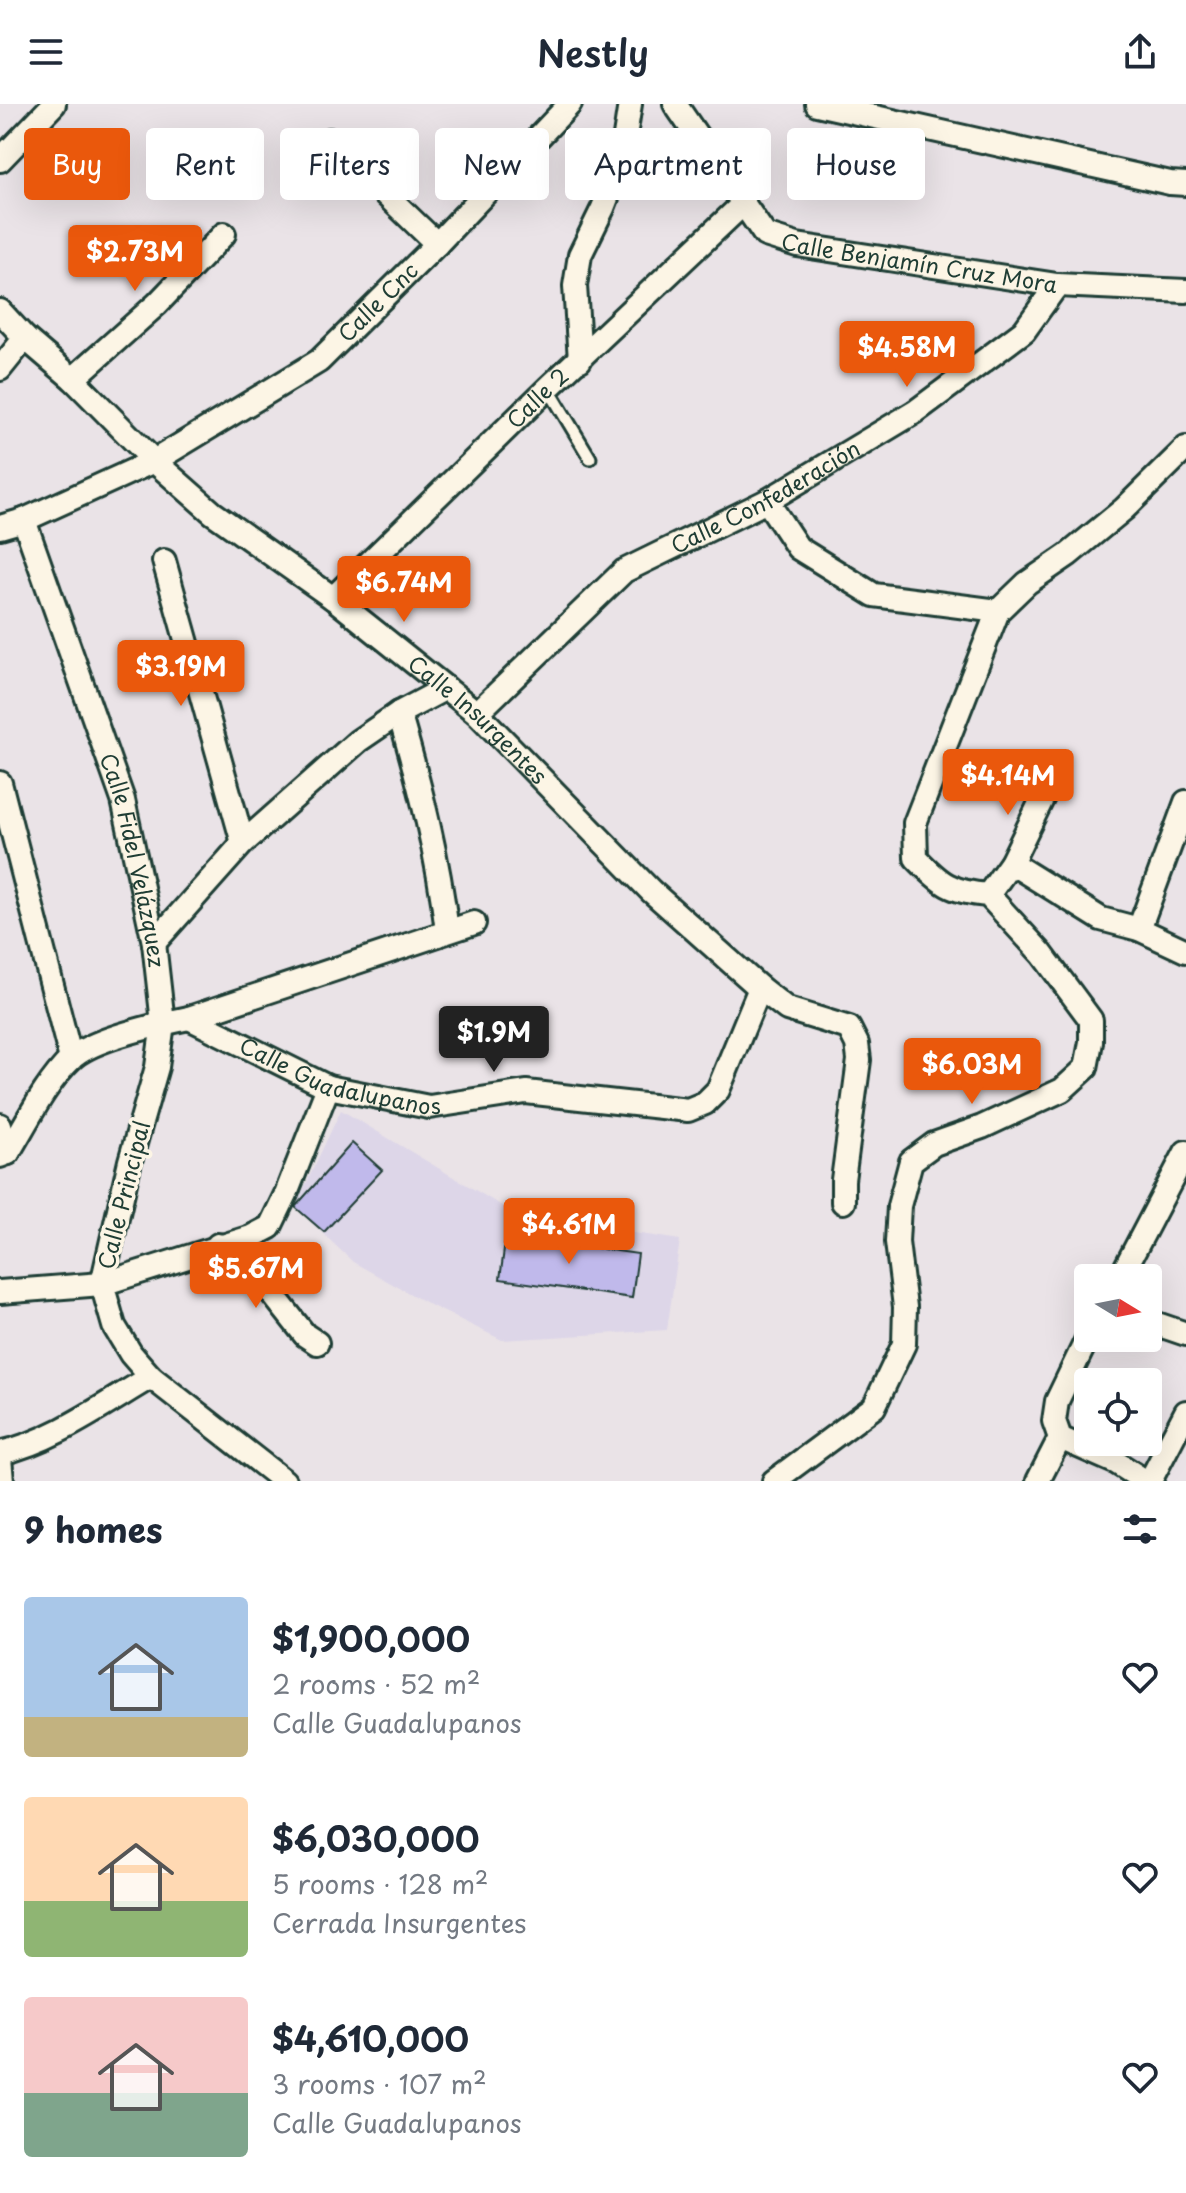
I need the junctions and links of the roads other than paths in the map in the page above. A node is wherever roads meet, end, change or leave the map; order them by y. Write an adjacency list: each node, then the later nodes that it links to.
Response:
1 (54, 104): 6 (street)
2 (630, 104): 16 (street)
3 (675, 104): 9 (street, Calle Benjamín Cruz Mora)
4 (817, 104): 7 (street)
5 (569, 105): 11 (street, Calle Cnc)
6 (0, 160)
7 (1186, 184)
8 (391, 200): 11 (street)
9 (744, 203): 12 (street, Calle Benjamín Cruz Mora); 16 (street, Calle 2)
10 (224, 234): 18 (street)
11 (437, 244): 22 (street, Calle Cnc)
12 (1057, 285): 13 (street, Calle Benjamín Cruz Mora); 23 (street, Calle Confederación)
13 (1186, 291)
14 (0, 311): 15 (street, Calle Insurgentes)
15 (25, 338): 17 (street); 18 (street, Calle Insurgentes)
16 (580, 360): 19 (street, Calle 2)
17 (0, 369)
18 (73, 379): 22 (street, Calle Insurgentes)
19 (548, 388): 21 (lane); 27 (street, Calle 2)
20 (1186, 448): 28 (street)
21 (590, 458)
22 (154, 461): 24 (street, Calle Cnc); 27 (street, Calle Insurgentes)
23 (767, 501): 28 (street); 31 (street, Calle Confederación)
24 (24, 520): 25 (street, Calle Cnc); 41 (street, Calle Fidel Velázquez)
25 (0, 527)
26 (164, 561): 35 (street)
27 (333, 598): 29 (street, Calle Insurgentes)
28 (998, 611): 37 (street)
29 (446, 688): 30 (street); 31 (street, Calle Insurgentes)
30 (399, 713): 35 (street); 40 (street)
31 (477, 713): 43 (street, Calle Insurgentes)
32 (0, 783): 46 (street)
33 (1046, 791): 36 (street)
34 (1186, 802): 39 (street)
35 (243, 843): 41 (street)
36 (1011, 863): 37 (street); 39 (street)
37 (988, 895): 66 (street)
38 (474, 923): 40 (street)
39 (1139, 929): 42 (street)
40 (447, 931): 44 (street)
41 (154, 943): 45 (street, Calle Fidel Velázquez)
42 (1186, 951)
43 (760, 988): 47 (street, Calle Guadalupanos); 51 (street, Calle Insurgentes)
44 (189, 1018): 45 (street); 47 (street, Calle Guadalupanos)
45 (163, 1023): 46 (street); 54 (street, Calle Principal)
46 (71, 1059): 50 (street)
47 (328, 1087): 52 (street)
48 (0, 1125): 50 (street)
49 (1186, 1152): 53 (street)
50 (4, 1155)
51 (843, 1202)
52 (218, 1245): 54 (street); 58 (street)
53 (1127, 1264)
54 (102, 1284): 55 (street); 60 (street, Calle Principal)
55 (0, 1292)
56 (1162, 1326): 57 (street)
57 (1186, 1334)
58 (317, 1343)
59 (1081, 1352): 62 (street)
60 (151, 1377): 63 (street); 65 (street, Calle Principal)
61 (1186, 1412): 68 (street)
62 (1057, 1430): 67 (street); 68 (street)
63 (0, 1455): 64 (street)
64 (2, 1481)
65 (284, 1481)
66 (774, 1481)
67 (1038, 1481)
68 (1148, 1481)

